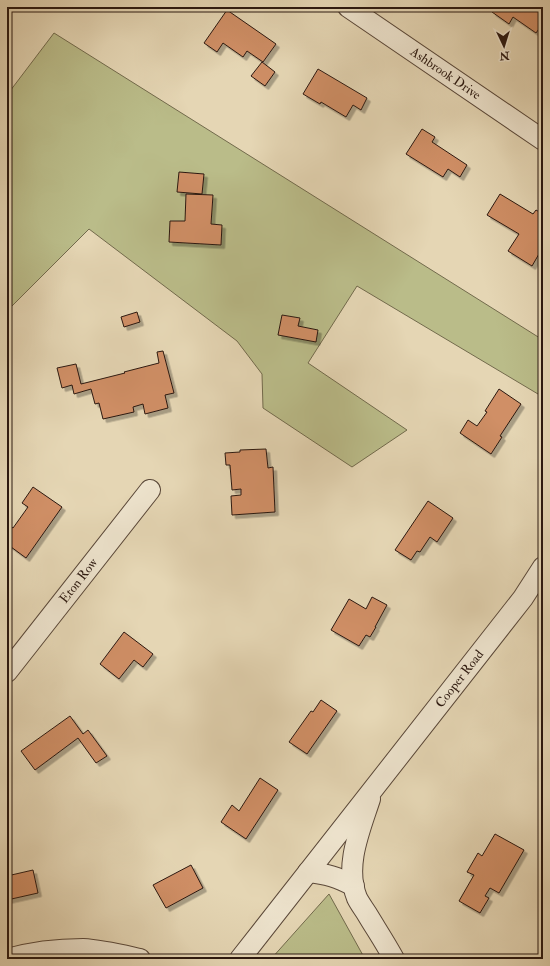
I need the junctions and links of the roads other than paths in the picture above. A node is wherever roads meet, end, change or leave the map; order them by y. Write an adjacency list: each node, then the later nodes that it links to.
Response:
1 (348, 7): 2 (street, Ashbrook Drive)
2 (543, 140)
3 (150, 490): 5 (street, Eton Row)
4 (543, 567): 6 (street, Cooper Road)
5 (7, 672)
6 (373, 788): 7 (street, Cooper Road); 8 (street, Cooper Road)
7 (308, 872): 8 (street); 11 (street, Cooper Road)
8 (354, 886): 12 (street, Cooper Road)
9 (7, 959): 10 (street)
10 (140, 959)
11 (240, 959)
12 (394, 959)

